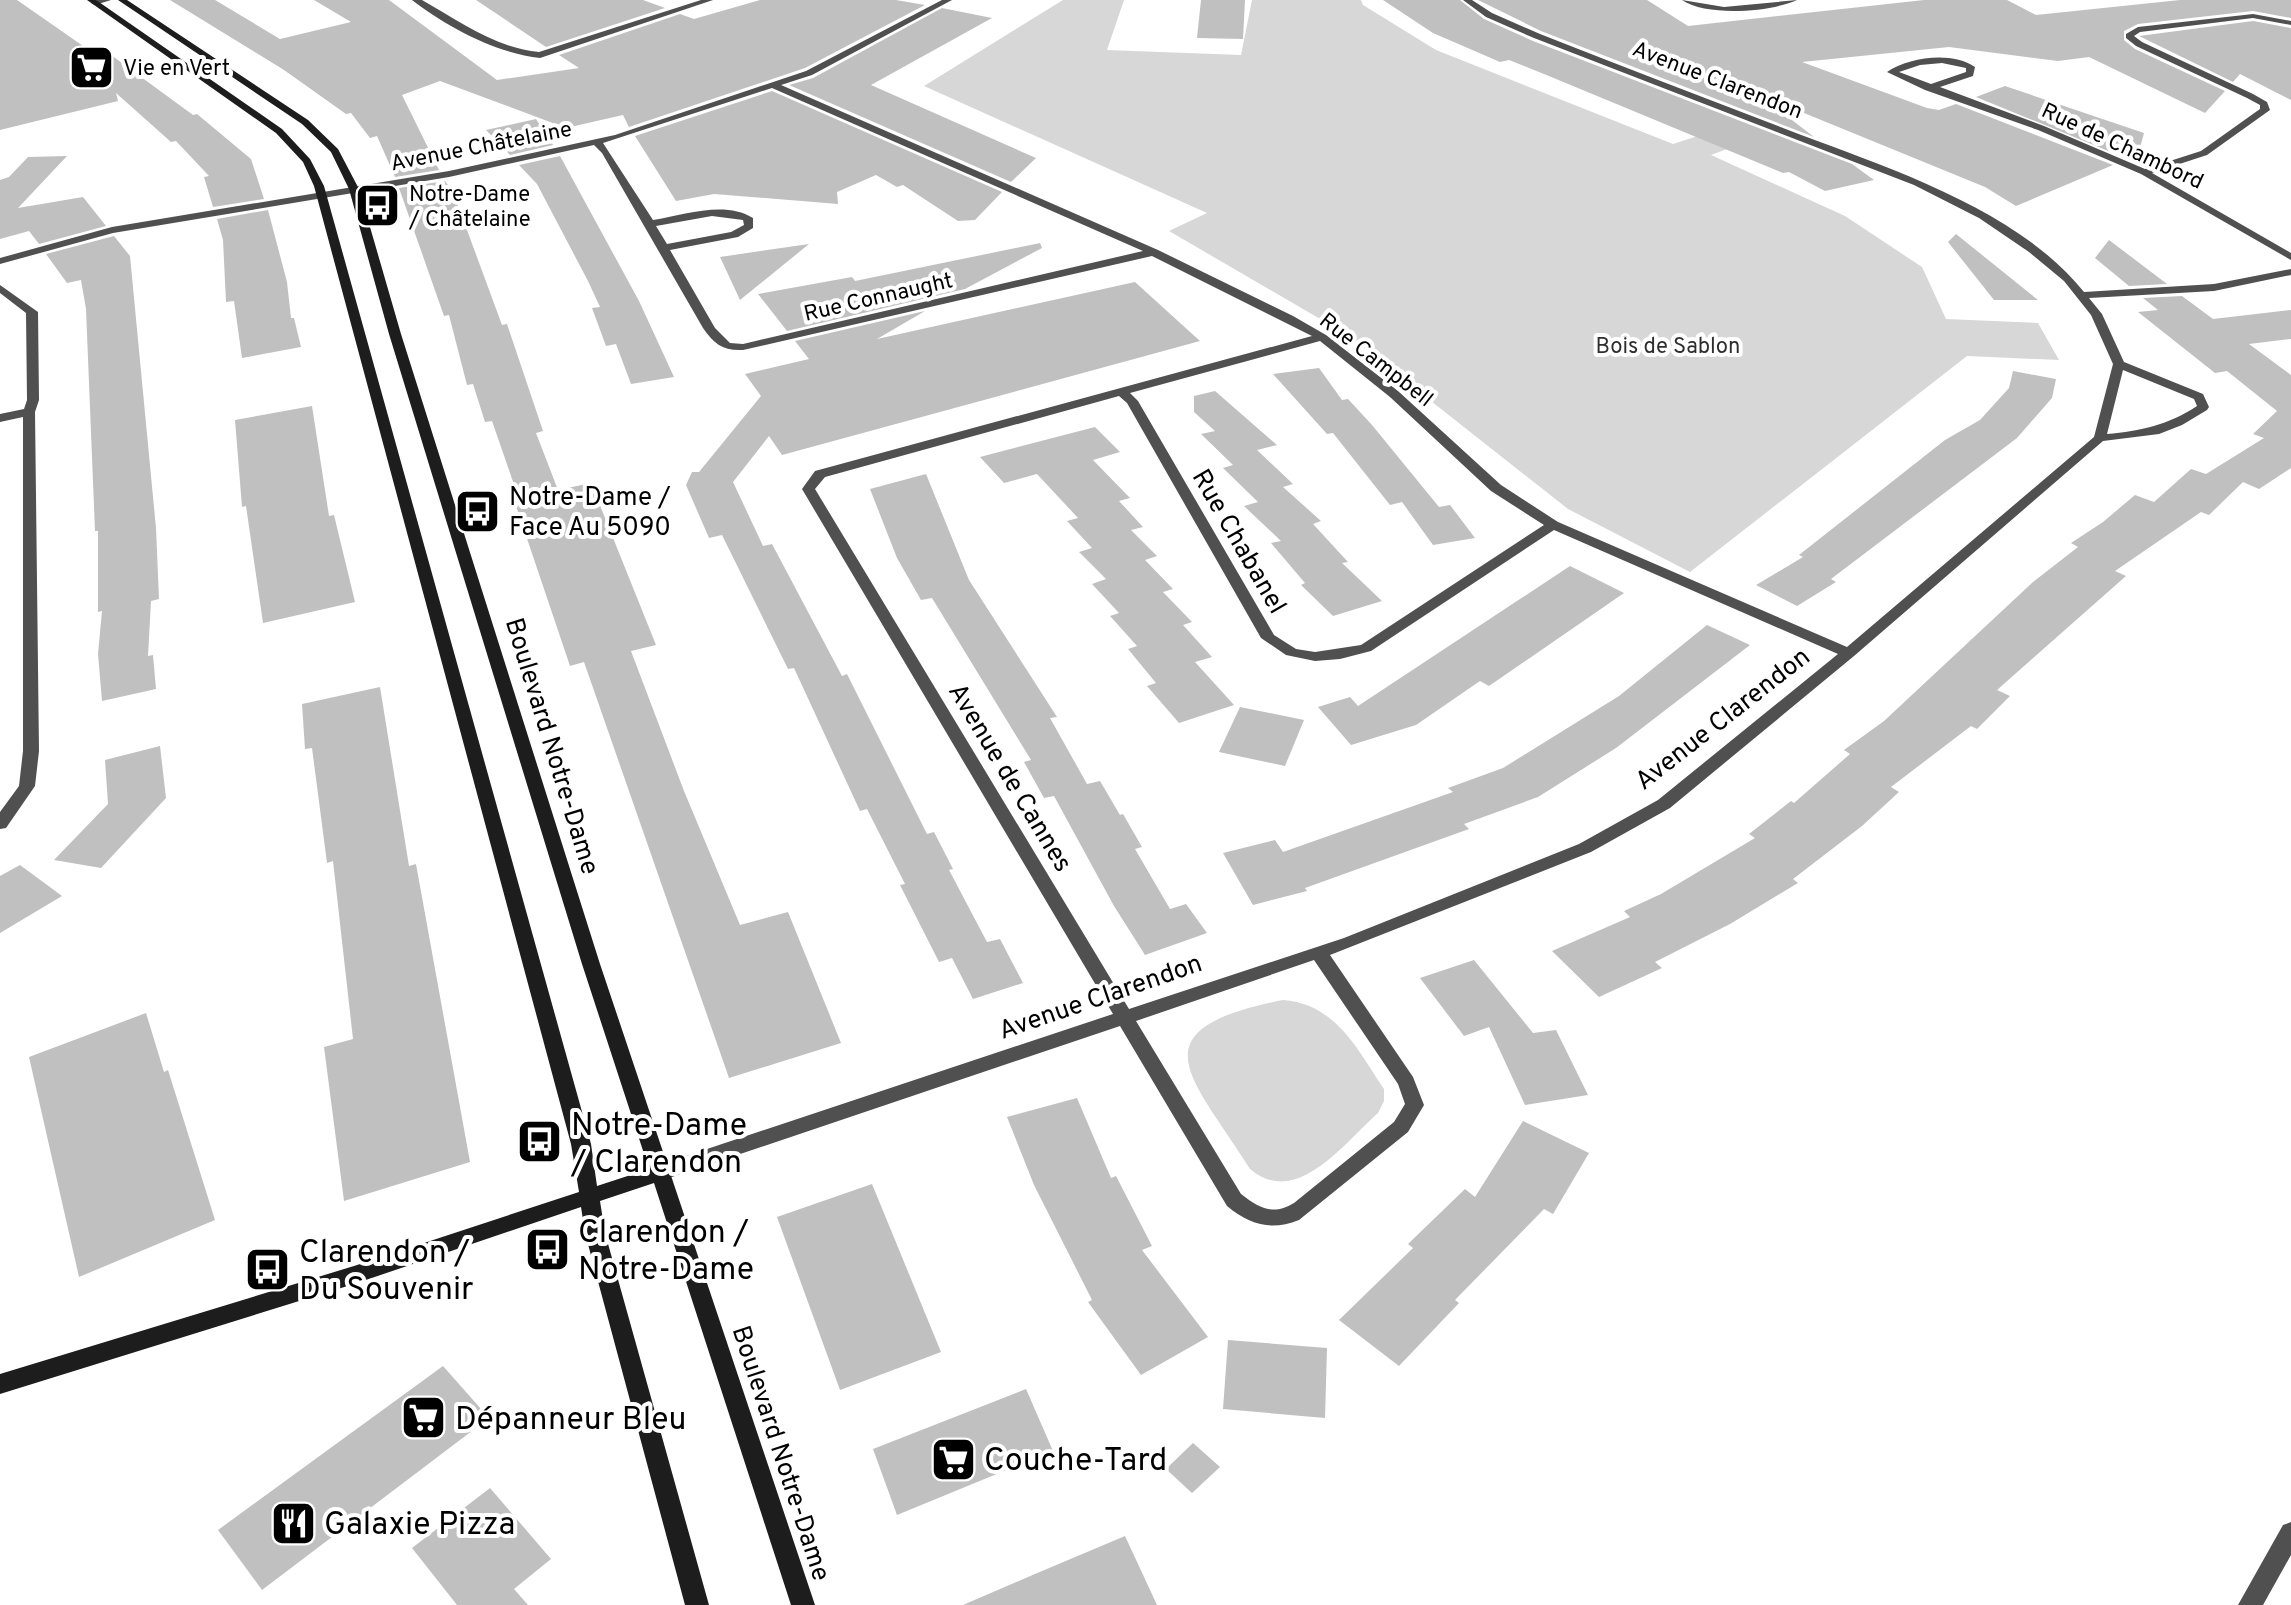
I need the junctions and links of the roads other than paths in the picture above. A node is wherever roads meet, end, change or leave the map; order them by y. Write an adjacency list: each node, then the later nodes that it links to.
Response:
1 (107, 0): 9 (street)
2 (122, 0): 15 (street, Boulevard Notre-Dame)
3 (416, 0): 4 (street)
4 (709, 0)
5 (948, 0): 11 (street, Avenue Châtelaine)
6 (1467, 0): 26 (street, Avenue Clarendon)
7 (1686, 0): 8 (street)
8 (1793, 0)
9 (93, 1): 16 (street)
10 (2291, 23): 14 (street)
11 (775, 86): 13 (street, Avenue Châtelaine); 19 (street, Rue Campbell)
12 (1928, 88): 12 (street, Rue de Chambord); 14 (street, Rue de Chambord)
13 (597, 142): 15 (street, Avenue Châtelaine); 17 (street, Rue Connaught)
14 (2144, 172): 20 (street, Rue de Chambord)
15 (354, 189): 16 (street, Avenue Châtelaine); 38 (street, Boulevard Notre-Dame)
16 (321, 195): 21 (street, Avenue Châtelaine); 39 (street)
17 (650, 224): 18 (street, Rue Connaught); 18 (street)
18 (663, 248): 19 (street, Rue Connaught)
19 (1154, 252): 27 (street, Rue Campbell)
20 (2291, 257)
21 (0, 261)
22 (2291, 272): 23 (street)
23 (2267, 279): 24 (street); 26 (street)
24 (2291, 285)
25 (0, 288): 30 (street)
26 (2082, 295): 28 (street, Avenue Clarendon)
27 (1322, 337): 29 (street, Avenue de Cannes); 33 (street, Rue Campbell)
28 (2119, 364): 32 (street); 32 (street)
29 (1122, 392): 33 (street, Rue Chabanel); 37 (street, Avenue de Cannes)
30 (29, 412): 31 (street); 35 (street)
31 (0, 418)
32 (2100, 438): 34 (street, Avenue Clarendon)
33 (1553, 525): 34 (street, Rue Campbell)
34 (1849, 653): 36 (street, Avenue Clarendon)
35 (0, 824)
36 (1318, 952): 37 (street, Avenue Clarendon); 37 (street, Avenue de Cannes)
37 (1127, 1018): 38 (street, Avenue Clarendon)
38 (660, 1173): 39 (street, Avenue Clarendon); 43 (street, Boulevard Notre-Dame)
39 (589, 1197): 40 (street, Avenue Clarendon); 42 (street)
40 (0, 1384)
41 (2291, 1533): 44 (street)
42 (697, 1605)
43 (803, 1605)
44 (2250, 1605)

